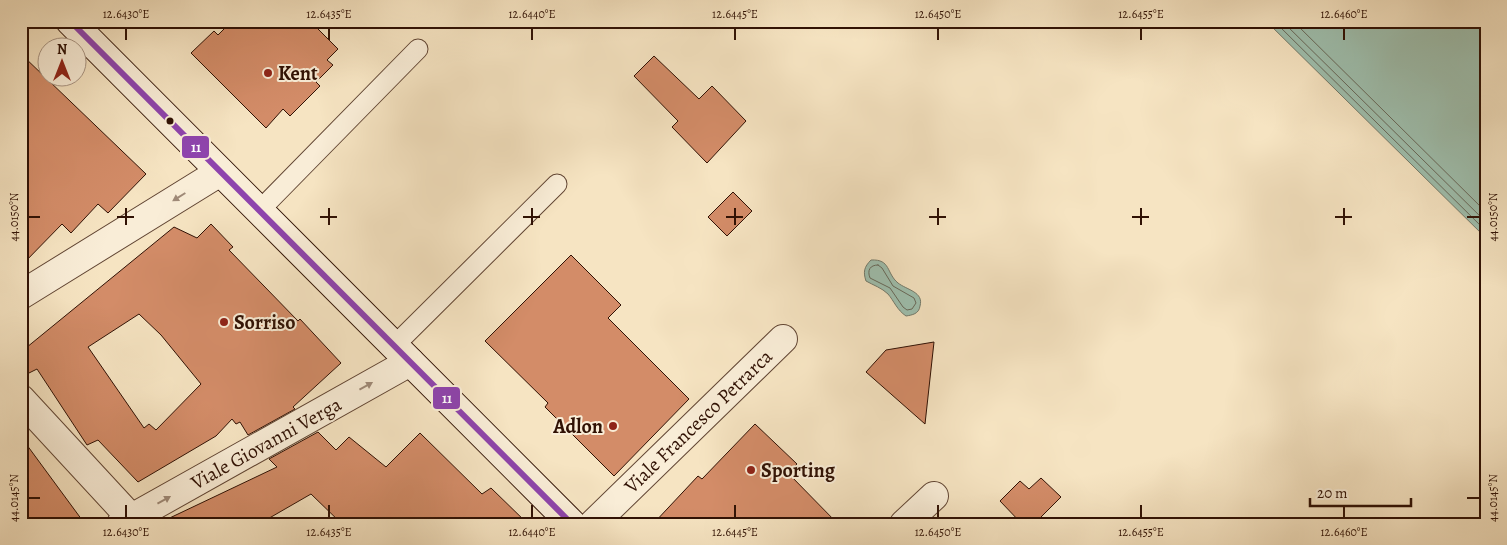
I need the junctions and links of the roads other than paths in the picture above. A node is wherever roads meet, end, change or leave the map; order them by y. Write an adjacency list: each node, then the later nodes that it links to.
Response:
1 (70, 21): 3 (street)
2 (418, 49): 5 (lane)
3 (220, 172): 5 (street); 6 (street, one-way to 6)
4 (557, 184): 8 (lane)
5 (259, 211): 8 (street)
6 (21, 295)
7 (783, 339): 13 (street, Viale Francesco Petrarca)
8 (402, 354): 11 (street, Viale Giovanni Verga, one-way to 8); 12 (street)
9 (21, 399): 11 (street)
10 (934, 496): 14 (street)
11 (126, 521)
12 (572, 524)
13 (593, 524)
14 (904, 524)

